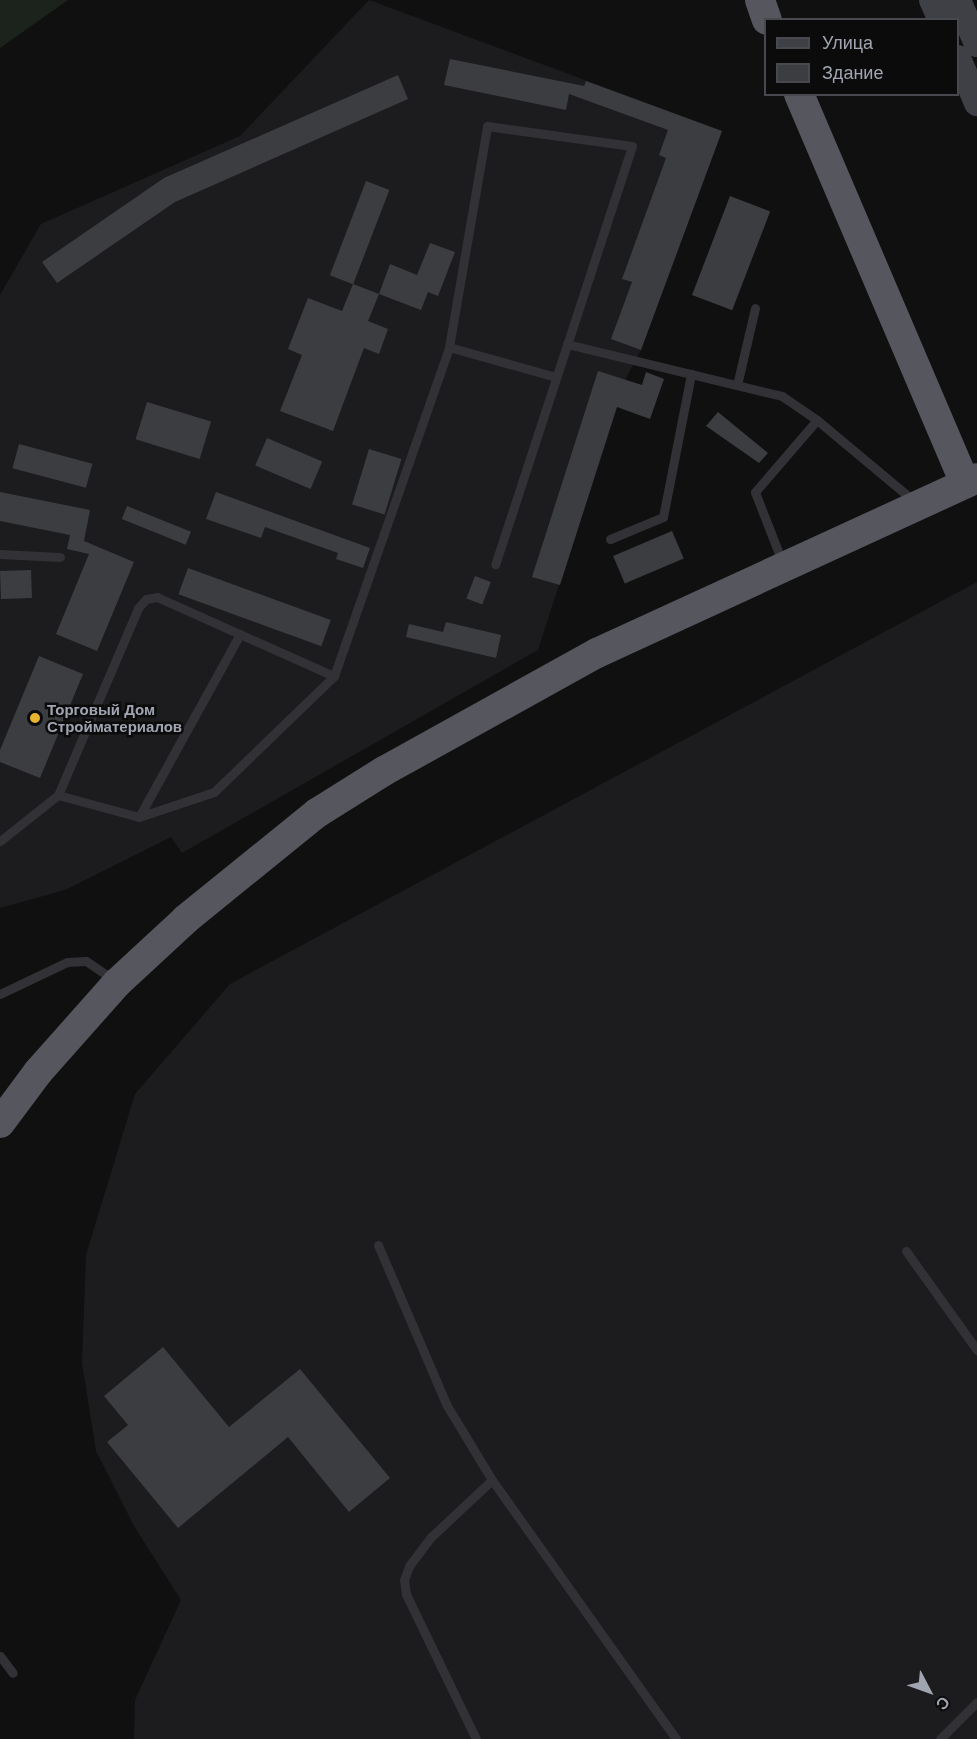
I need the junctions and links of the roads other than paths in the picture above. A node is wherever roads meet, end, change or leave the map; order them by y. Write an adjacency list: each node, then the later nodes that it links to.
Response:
1 (760, 0): 4 (highway)
2 (932, 0): 5 (main road)
3 (958, 0): 6 (main road)
4 (766, 18)
5 (940, 18)
6 (977, 44)
7 (959, 62): 9 (main road)
8 (800, 96): 17 (highway)
9 (977, 103)
10 (754, 309): 15 (lane)
11 (567, 344): 12 (lane); 13 (lane); 14 (lane)
12 (449, 347): 14 (lane); 25 (lane)
13 (691, 374): 15 (lane); 19 (lane)
14 (556, 377): 22 (lane)
15 (737, 385): 16 (lane)
16 (817, 420): 18 (lane); 23 (lane)
17 (971, 480): 18 (highway)
18 (915, 503): 23 (highway)
19 (610, 539)
20 (0, 554): 21 (lane)
21 (60, 557)
22 (495, 564)
23 (784, 568): 29 (highway)
24 (240, 634): 25 (lane); 26 (lane); 27 (lane)
25 (334, 676): 27 (lane)
26 (58, 795): 27 (lane); 28 (lane)
27 (139, 816)
28 (0, 841)
29 (117, 983): 30 (lane); 31 (highway)
30 (0, 994)
31 (0, 1123)
32 (378, 1245): 35 (lane)
33 (906, 1251): 34 (lane)
34 (977, 1350)
35 (492, 1480): 39 (lane); 40 (lane)
36 (0, 1656): 37 (lane)
37 (13, 1673)
38 (977, 1702): 41 (lane)
39 (476, 1739)
40 (676, 1739)
41 (940, 1739)

